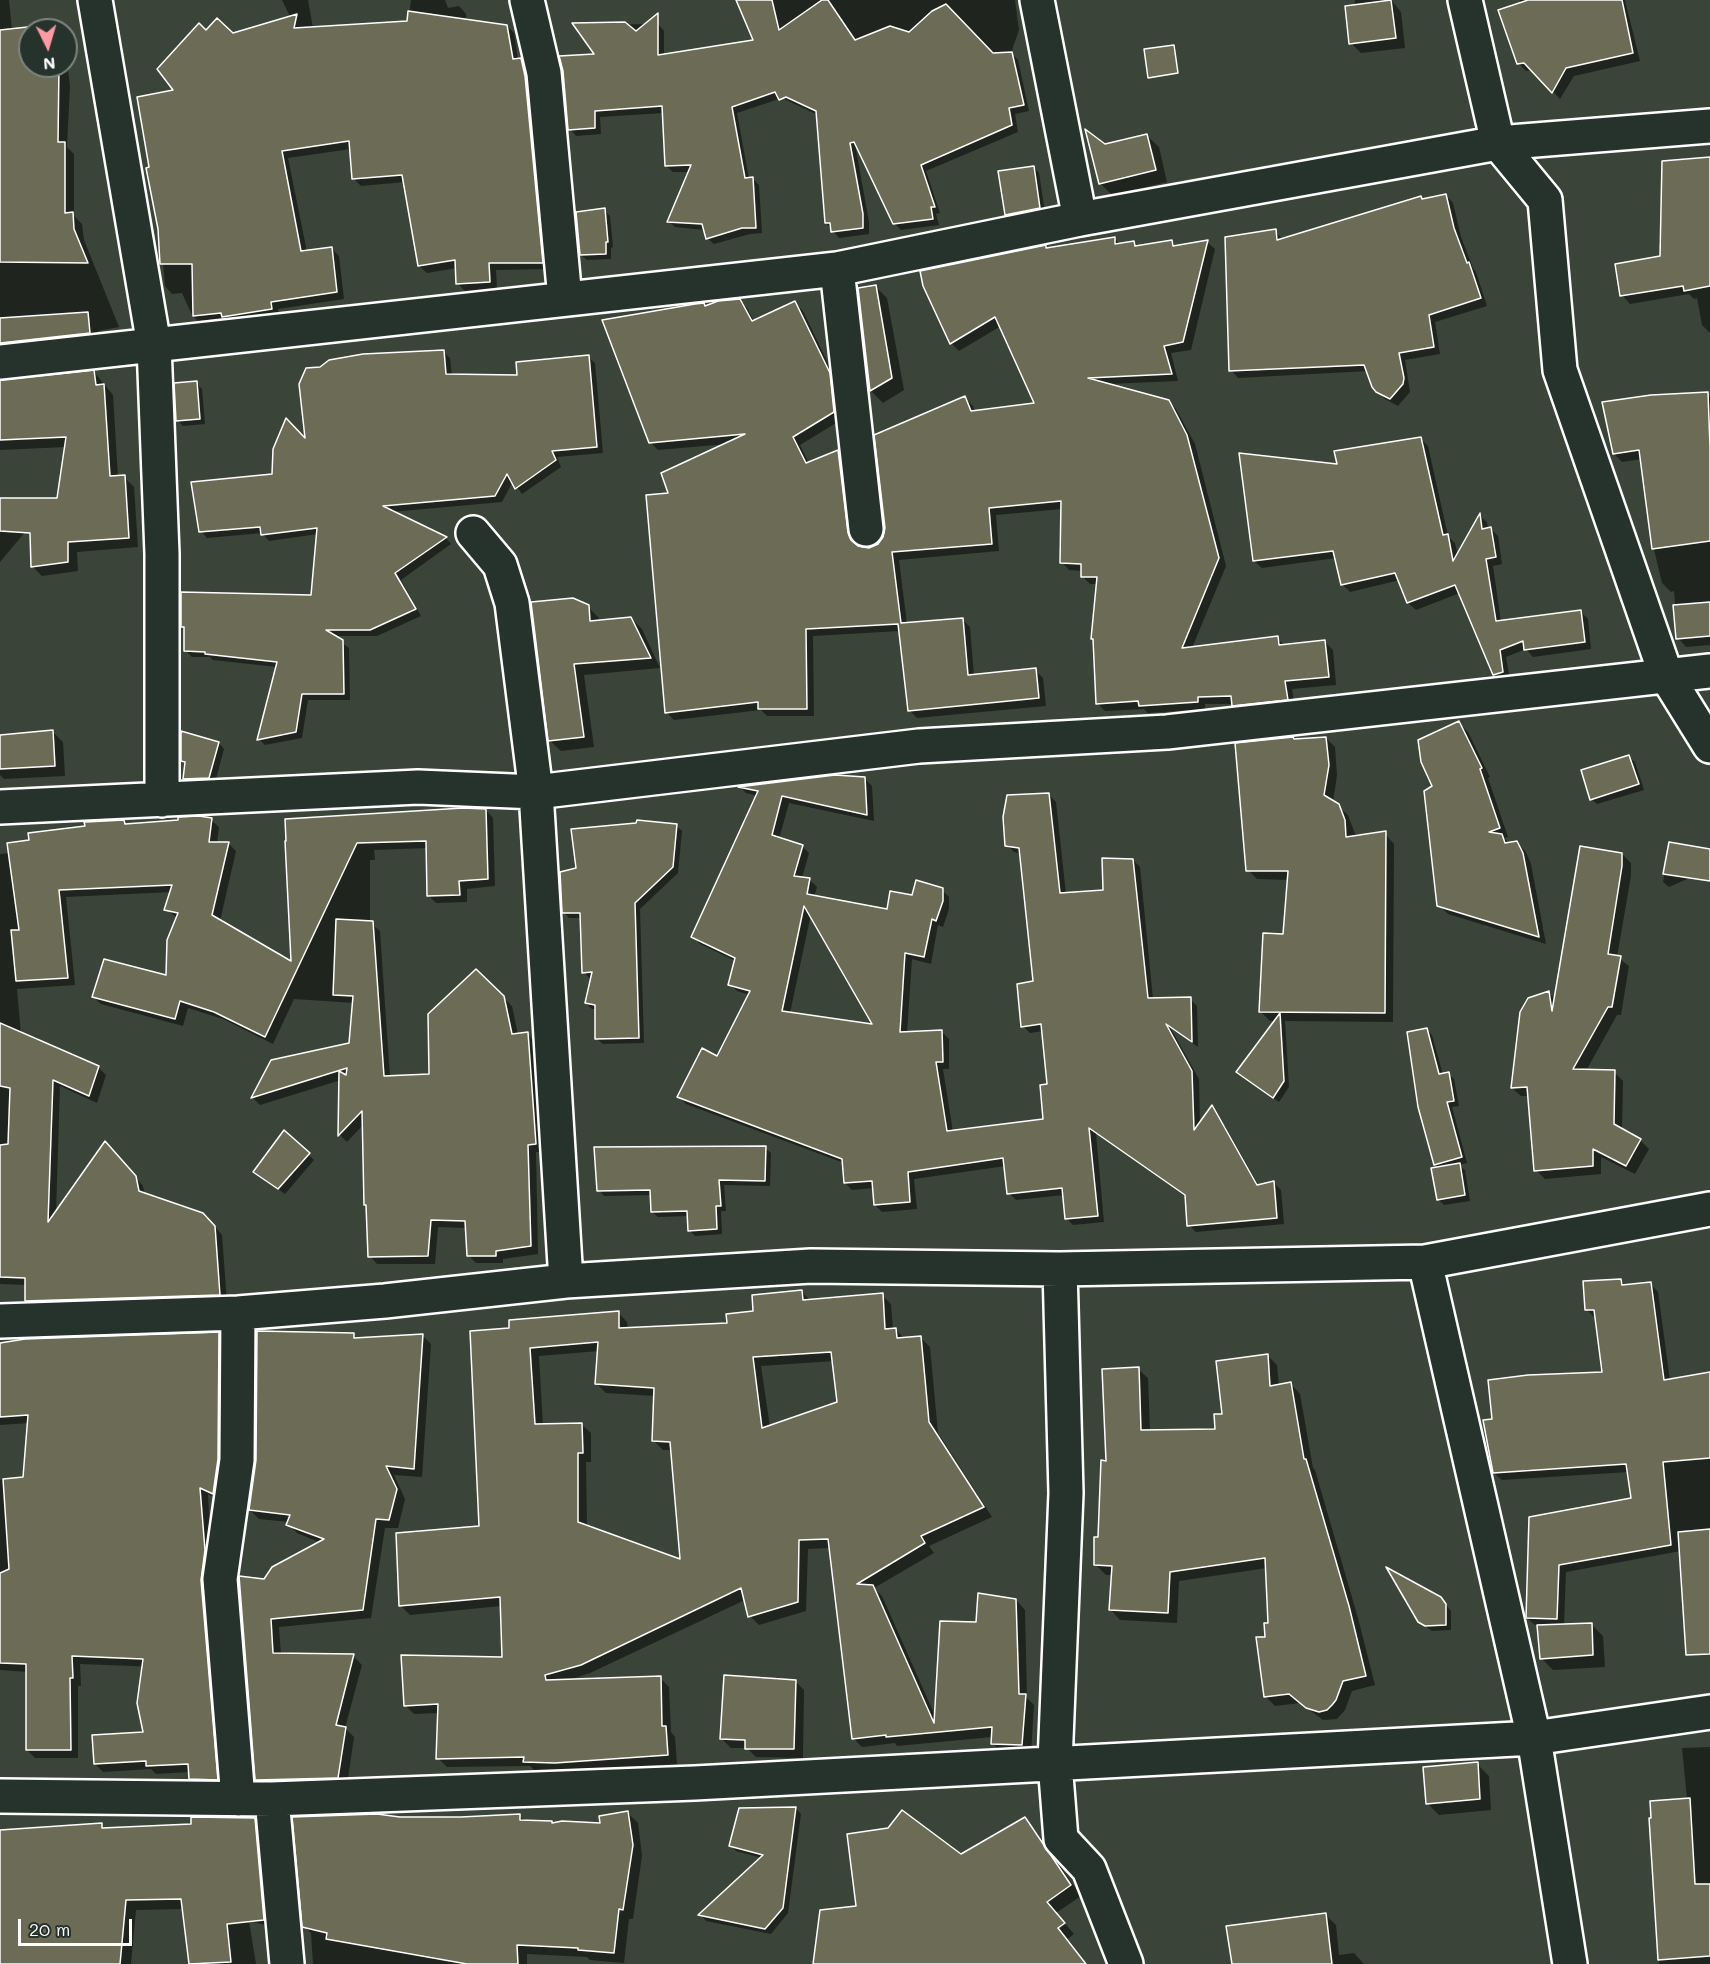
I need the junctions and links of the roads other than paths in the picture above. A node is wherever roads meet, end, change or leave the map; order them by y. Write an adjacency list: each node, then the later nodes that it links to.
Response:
1 (95, 0): 10 (street)
2 (527, 0): 9 (street)
3 (1037, 0): 7 (street)
4 (1465, 0): 6 (street)
5 (1710, 126): 6 (street)
6 (1498, 143): 7 (street); 15 (street)
7 (1080, 219): 8 (street)
8 (837, 269): 9 (street); 12 (street)
9 (565, 299): 10 (street)
10 (154, 345): 11 (street); 18 (street)
11 (0, 362)
12 (866, 529)
13 (473, 533): 17 (street)
14 (1710, 671): 15 (street)
15 (1666, 675): 16 (street); 17 (street)
16 (1710, 746)
17 (536, 792): 18 (street); 23 (street)
18 (162, 800): 19 (street)
19 (0, 807)
20 (1710, 1209): 21 (street)
21 (1425, 1262): 22 (street); 27 (street)
22 (1060, 1269): 23 (street); 28 (street)
23 (566, 1281): 24 (street)
24 (238, 1313): 25 (street); 30 (street)
25 (0, 1321)
26 (1710, 1712): 27 (street)
27 (1534, 1738): 28 (street); 34 (street)
28 (1055, 1763): 31 (street); 33 (street)
29 (0, 1796): 30 (street)
30 (238, 1799): 31 (street)
31 (272, 1799): 32 (street)
32 (287, 1964)
33 (1126, 1964)
34 (1570, 1964)

